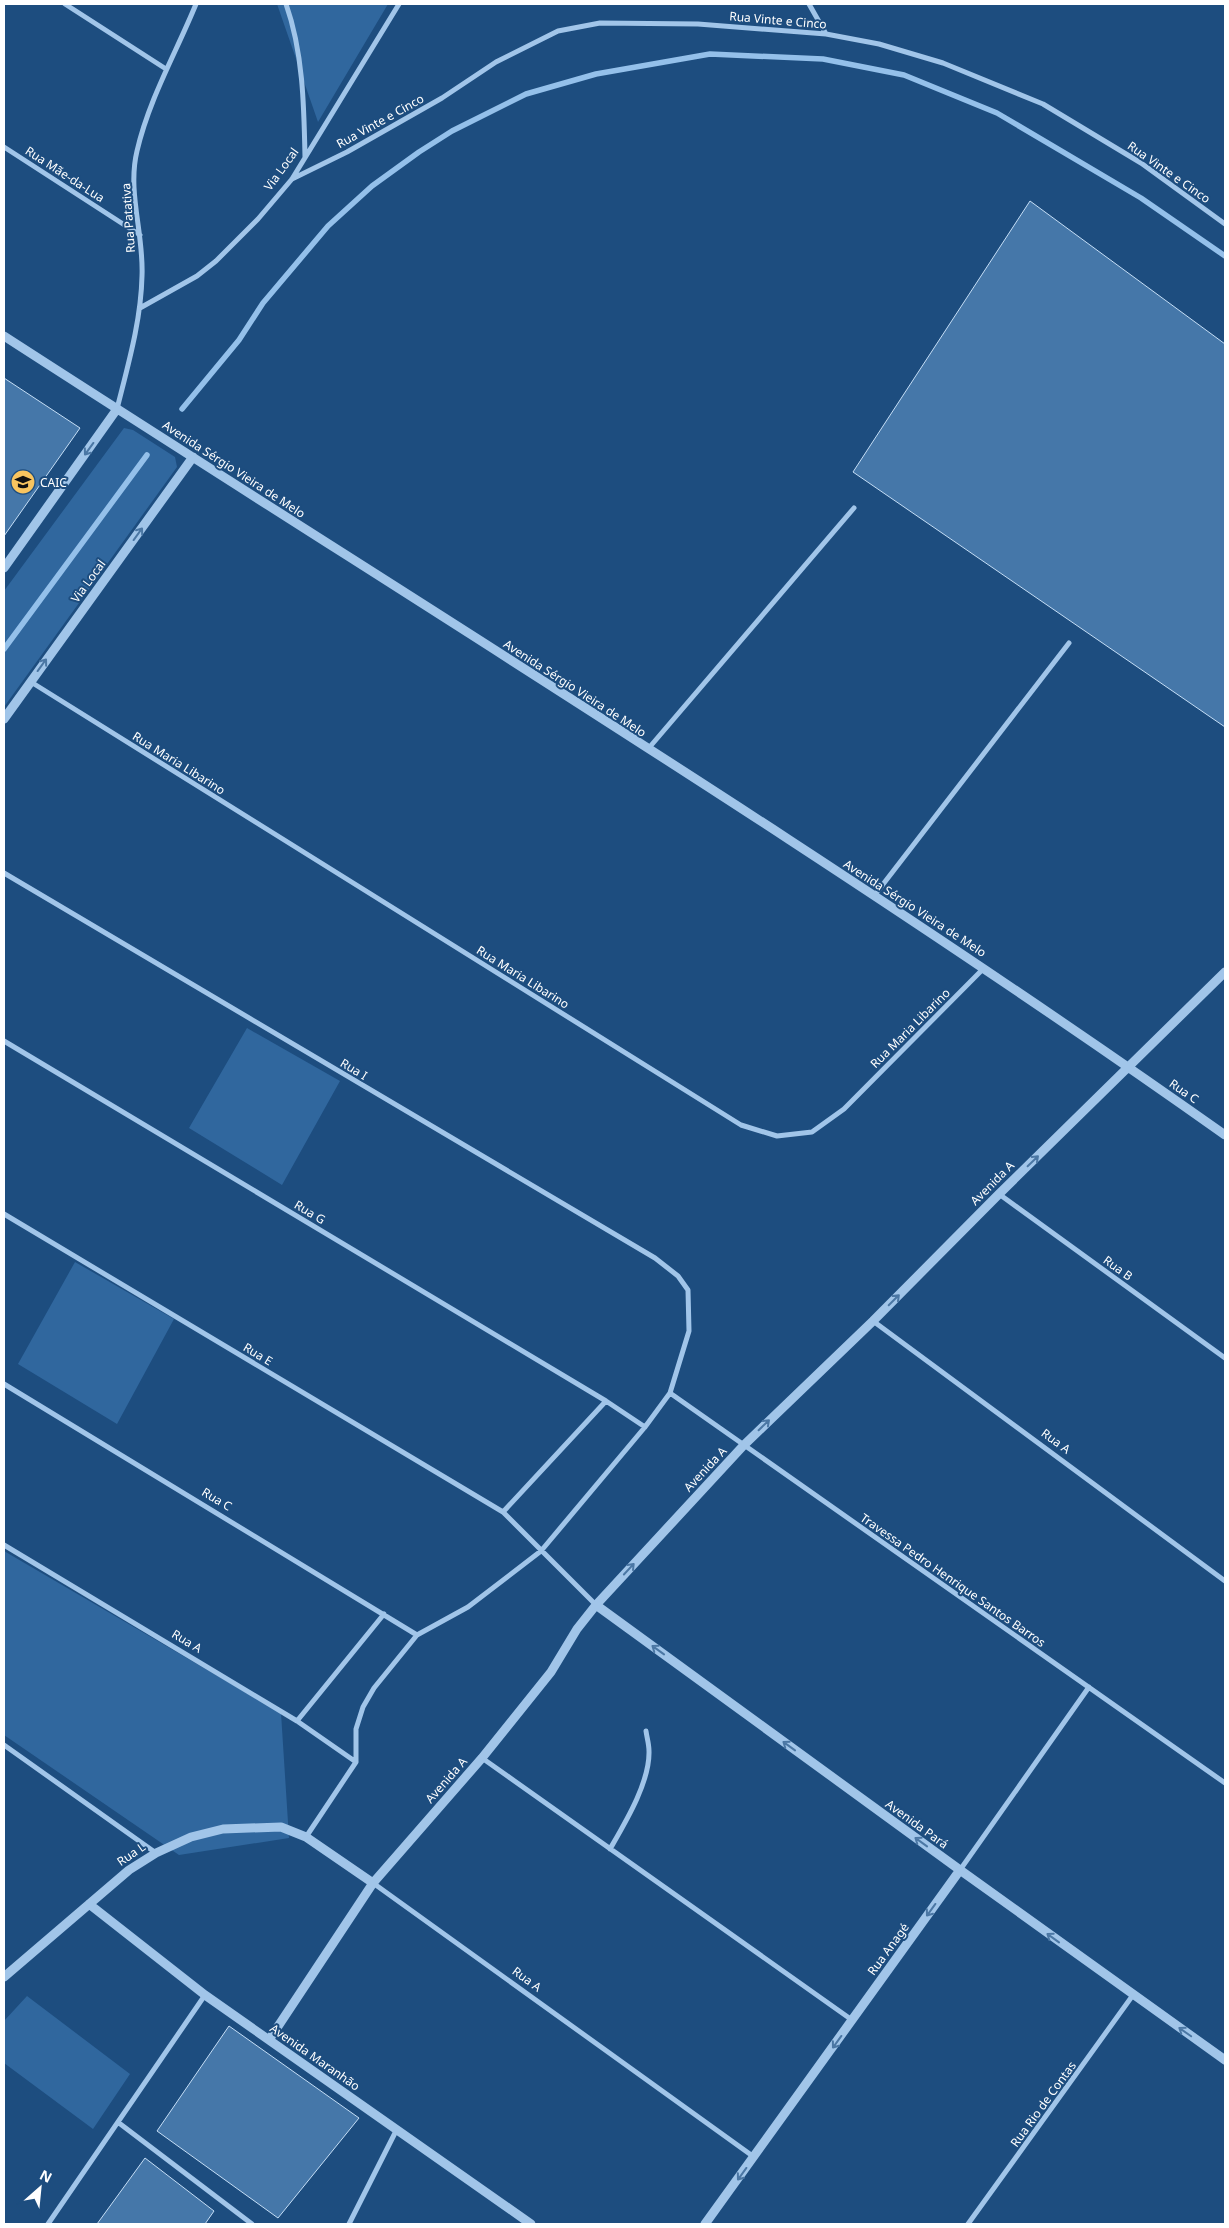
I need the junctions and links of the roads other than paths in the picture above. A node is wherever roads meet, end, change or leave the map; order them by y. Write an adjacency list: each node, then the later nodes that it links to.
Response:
1 (65, 4): 7 (street)
2 (196, 4): 7 (street, Rua Patativa)
3 (286, 4): 9 (street)
4 (399, 4): 9 (street, Via Local)
5 (809, 4): 6 (street)
6 (826, 34): 10 (street, Rua Vinte e Cinco); 11 (street, Rua Vinte e Cinco)
7 (166, 68): 12 (street, Rua Patativa)
8 (4, 147): 12 (street, Rua Mãe-da-Lua)
9 (305, 157): 10 (street, Via Local)
10 (292, 178): 13 (street, Via Local)
11 (1225, 224)
12 (140, 235): 13 (street, Rua Patativa)
13 (140, 308): 15 (street, Rua Patativa)
14 (4, 336): 15 (street, Avenida Sérgio Vieira de Melo)
15 (117, 409): 16 (street, Avenida Sérgio Vieira de Melo); 18 (street, one-way to 18)
16 (193, 458): 20 (street, Via Local, one-way to 16); 22 (street, Avenida Sérgio Vieira de Melo)
17 (854, 508): 22 (street)
18 (4, 568)
19 (1069, 643): 24 (street)
20 (30, 682): 21 (street, Via Local); 25 (street, Rua Maria Libarino)
21 (4, 719)
22 (648, 749): 24 (street, Avenida Sérgio Vieira de Melo)
23 (4, 873): 35 (street, Rua I)
24 (874, 897): 25 (street, Avenida Sérgio Vieira de Melo)
25 (984, 968): 28 (street, Avenida Sérgio Vieira de Melo)
26 (1225, 972): 28 (street, Avenida A)
27 (4, 1041): 36 (street, Rua G)
28 (1129, 1067): 29 (street, Rua C); 30 (street, Avenida A, one-way to 28)
29 (1225, 1135)
30 (998, 1194): 32 (street, Avenida A, one-way to 30); 33 (street, Rua B)
31 (4, 1214): 39 (street, Rua E)
32 (873, 1321): 38 (street, Avenida A, one-way to 32); 42 (street, Rua A)
33 (1225, 1358)
34 (4, 1384): 44 (street, Rua C)
35 (670, 1393): 37 (street); 38 (street, Travessa Pedro Henrique Santos Barros)
36 (606, 1401): 37 (street, Rua G); 39 (street)
37 (645, 1427): 41 (street)
38 (743, 1446): 43 (street, Avenida A, one-way to 38); 46 (street, Travessa Pedro Henrique Santos Barros)
39 (503, 1512): 41 (street, Rua E)
40 (4, 1545): 47 (street, Rua A)
41 (541, 1551): 43 (street, Rua E); 45 (street)
42 (1225, 1581)
43 (596, 1605): 50 (street, Avenida A); 56 (street, Avenida Pará, one-way to 43)
44 (384, 1614): 45 (street, Rua C); 47 (street)
45 (417, 1635): 51 (street)
46 (1089, 1687): 52 (street, Travessa Pedro Henrique Santos Barros); 56 (street, Rua Anagé)
47 (297, 1721): 51 (street, Rua A)
48 (646, 1731): 54 (street)
49 (4, 1745): 55 (street, Rua L)
50 (482, 1758): 54 (street); 57 (street, Avenida A)
51 (356, 1762): 53 (street)
52 (1225, 1783)
53 (306, 1837): 55 (street, Rua A); 57 (street, Rua A)
54 (610, 1849): 62 (street)
55 (156, 1853): 58 (street, Rua L)
56 (960, 1870): 61 (street, Avenida Pará, one-way to 56); 62 (street, Rua Anagé, one-way to 62)
57 (373, 1883): 63 (street, Avenida A); 67 (street, Rua A)
58 (89, 1904): 59 (street, Rua L); 60 (street, Avenida Maranhão)
59 (4, 1977)
60 (205, 1995): 63 (street, Avenida Maranhão); 65 (street)
61 (1133, 1995): 64 (street, Avenida Pará, one-way to 61); 73 (street, Rua Rio de Contas)
62 (852, 2021): 67 (street, Rua Anagé, one-way to 67)
63 (269, 2040): 66 (street, Avenida Maranhão)
64 (1225, 2060)
65 (119, 2123): 68 (street); 69 (street)
66 (397, 2130): 70 (street); 71 (street, Avenida Maranhão)
67 (754, 2158): 72 (street, Rua Anagé, one-way to 72)
68 (48, 2224)
69 (252, 2224)
70 (349, 2224)
71 (531, 2224)
72 (706, 2224)
73 (968, 2224)

